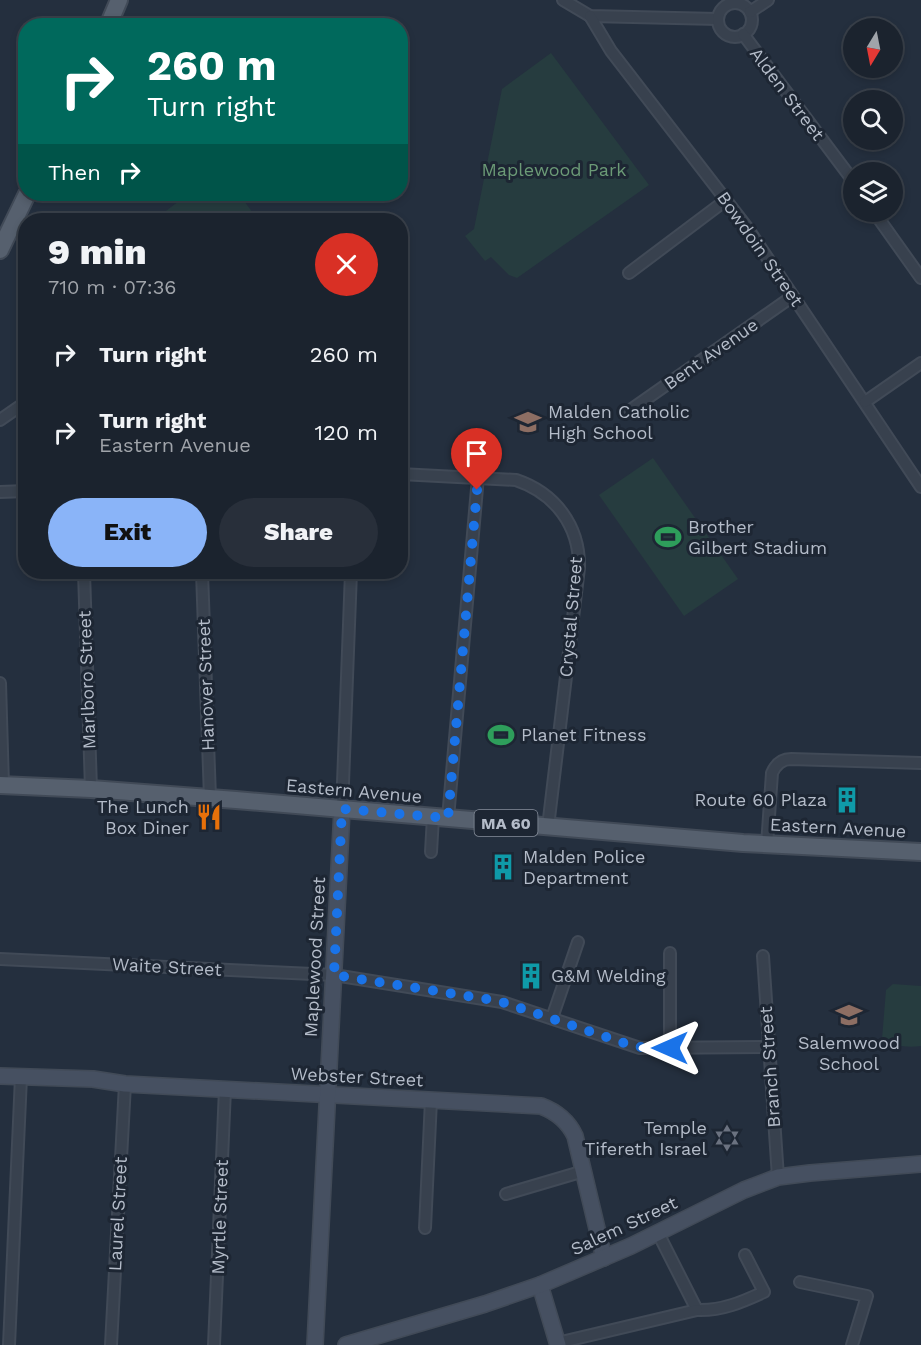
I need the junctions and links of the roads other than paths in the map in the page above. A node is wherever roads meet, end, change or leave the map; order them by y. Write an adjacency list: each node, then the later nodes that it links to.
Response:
1 (119, 0): 7 (main road)
2 (564, 0): 6 (street)
3 (768, 0): 5 (street)
4 (735, 1): 5 (street); 8 (street)
5 (750, 12): 9 (street)
6 (590, 16): 8 (street); 11 (street, Bowdoin Street)
7 (111, 18)
8 (718, 19): 9 (street)
9 (743, 34): 10 (street, Alden Street)
10 (843, 167)
11 (726, 200): 15 (street); 17 (street, Bowdoin Street)
12 (24, 201): 14 (main road)
13 (881, 222): 16 (street)
14 (0, 250)
15 (629, 273)
16 (921, 278)
17 (793, 296): 19 (street, Bowdoin Street); 21 (street, Bent Avenue)
18 (921, 363): 19 (street)
19 (865, 402): 25 (street, Bowdoin Street)
20 (18, 408): 22 (street)
21 (629, 411)
22 (0, 420)
23 (408, 474): 24 (street, Crystal Street)
24 (478, 477): 37 (street); 38 (street, Crystal Street)
25 (921, 487)
26 (18, 491): 27 (street)
27 (0, 492)
28 (84, 579): 34 (street, Marlboro Street)
29 (202, 579): 35 (street, Hanover Street)
30 (351, 579): 36 (street, Maplewood Street)
31 (0, 683): 33 (street)
32 (921, 763): 39 (street)
33 (1, 785): 34 (main road, Eastern Avenue / MA 60)
34 (91, 789): 35 (main road, Eastern Avenue / MA 60)
35 (210, 798): 36 (main road, Eastern Avenue / MA 60)
36 (342, 809): 37 (main road, Eastern Avenue / MA 60); 46 (main road, Maplewood Street)
37 (441, 818): 38 (main road, Eastern Avenue / MA 60); 40 (street)
38 (548, 827): 39 (main road, Eastern Avenue / MA 60)
39 (766, 844): 41 (main road, Eastern Avenue / MA 60)
40 (431, 852)
41 (921, 852)
42 (578, 942): 47 (street)
43 (670, 952): 49 (street)
44 (762, 956): 48 (street, Branch Street)
45 (0, 959): 46 (street, Waite Street)
46 (334, 975): 47 (street, Waite Street); 54 (main road, Maplewood Street)
47 (552, 1018): 49 (street, Waite Street)
48 (768, 1047): 49 (street, Waite Street); 58 (street, Branch Street)
49 (670, 1048)
50 (0, 1076): 51 (main road, Webster Street)
51 (21, 1077): 52 (main road, Webster Street); 69 (street)
52 (124, 1084): 53 (main road, Webster Street); 70 (street, Laurel Street)
53 (225, 1089): 54 (main road, Webster Street); 71 (street, Myrtle Street)
54 (328, 1096): 55 (main road, Webster Street); 72 (main road, Maplewood Street)
55 (432, 1100): 57 (main road, Webster Street); 60 (street)
56 (921, 1164): 58 (main road, Salem Street)
57 (584, 1171): 59 (street); 63 (main road, Webster Street)
58 (778, 1177): 61 (main road, Salem Street)
59 (506, 1194)
60 (425, 1228)
61 (658, 1233): 63 (main road, Salem Street); 66 (street)
62 (745, 1255): 66 (street)
63 (604, 1258): 65 (main road, Salem Street)
64 (800, 1282): 74 (street)
65 (540, 1285): 67 (main road, Salem Street); 68 (main road)
66 (697, 1310): 68 (street)
67 (389, 1338): 73 (main road, Salem Street)
68 (558, 1344)
69 (9, 1345)
70 (111, 1345)
71 (214, 1345)
72 (315, 1345)
73 (346, 1345)
74 (852, 1345)

